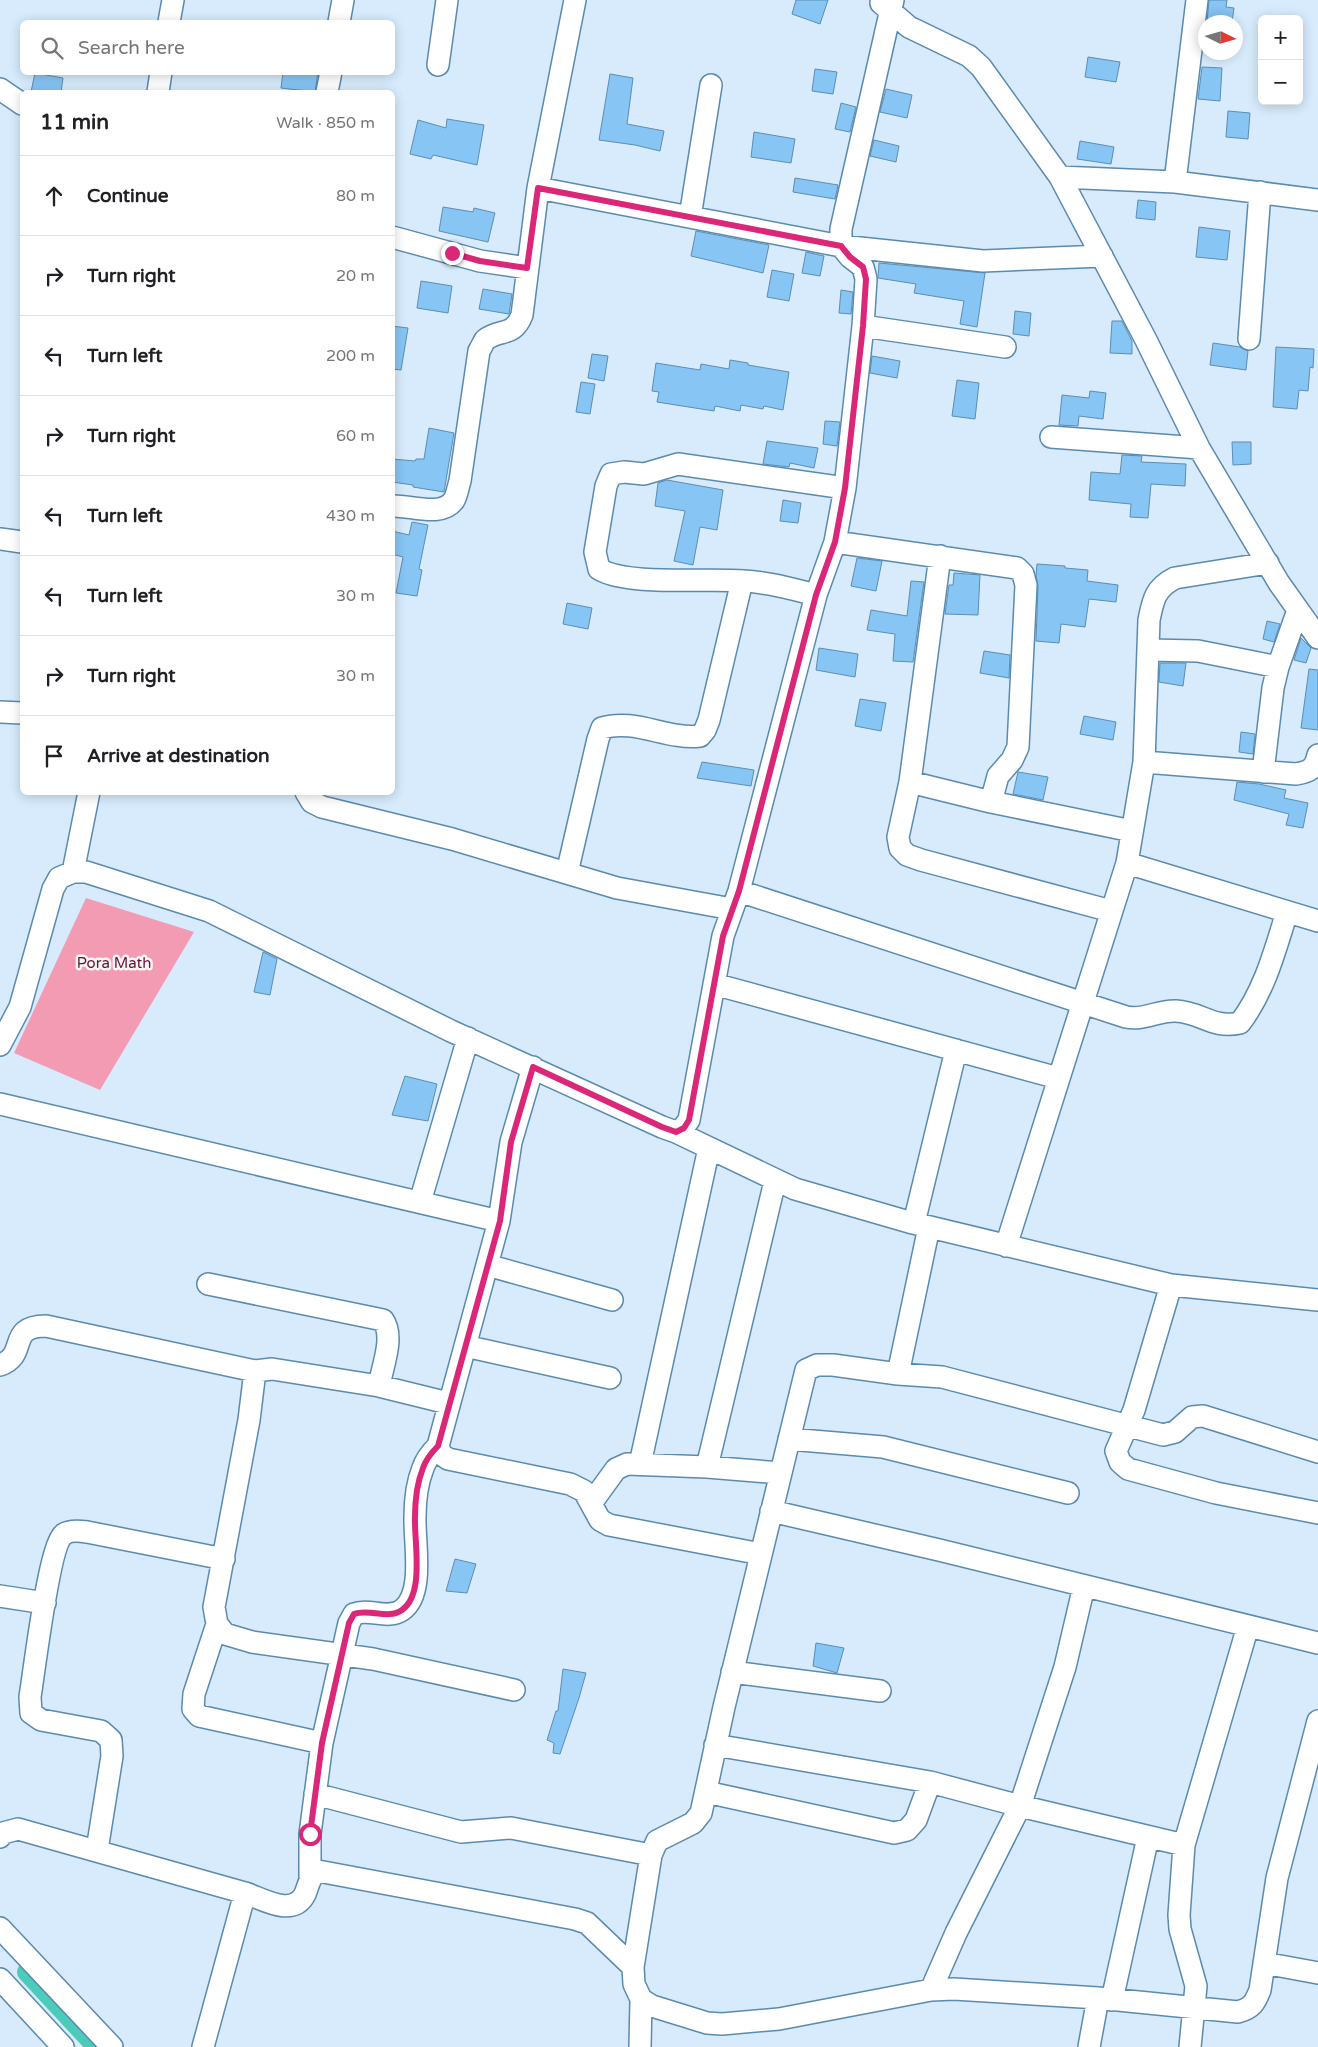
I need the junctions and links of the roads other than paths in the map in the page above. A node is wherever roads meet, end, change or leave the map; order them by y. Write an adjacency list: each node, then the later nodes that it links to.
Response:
1 (173, 0): 7 (street)
2 (343, 0): 8 (street)
3 (447, 0): 9 (street)
4 (575, 0): 19 (street)
5 (1197, 0): 18 (street)
6 (887, 4): 17 (street); 24 (street)
7 (170, 20)
8 (340, 20)
9 (438, 65)
10 (161, 75): 14 (street)
11 (330, 75): 15 (street)
12 (711, 85): 22 (street)
13 (0, 89): 16 (street)
14 (158, 90)
15 (327, 90)
16 (20, 103)
17 (1060, 177): 18 (street); 25 (street)
18 (1175, 182): 20 (street)
19 (538, 188): 22 (street); 26 (street)
20 (1260, 192): 21 (street); 28 (street)
21 (1318, 200)
22 (690, 217): 24 (street)
23 (395, 238): 26 (street)
24 (841, 246): 25 (street); 27 (street)
25 (1102, 256): 31 (street)
26 (527, 268): 33 (street)
27 (863, 326): 29 (street); 32 (street)
28 (1249, 338)
29 (1005, 347)
30 (1051, 437): 31 (street)
31 (1199, 448): 38 (street)
32 (845, 488): 36 (street); 39 (street)
33 (395, 506)
34 (0, 539): 35 (street)
35 (20, 542)
36 (835, 542): 37 (street); 40 (street)
37 (940, 556): 50 (street); 53 (street)
38 (1268, 563): 41 (street); 43 (street)
39 (742, 581): 40 (street); 57 (street)
40 (816, 595): 58 (street)
41 (1298, 610): 42 (street); 44 (street)
42 (1318, 638)
43 (1148, 650): 44 (street); 48 (street)
44 (1278, 667): 49 (street)
45 (0, 712): 46 (street)
46 (20, 712)
47 (1318, 755): 49 (street)
48 (1144, 762): 49 (street); 54 (street)
49 (1263, 772)
50 (910, 782): 53 (street); 59 (street)
51 (88, 795): 56 (street)
52 (308, 795): 57 (street)
53 (991, 802): 54 (street)
54 (1132, 831): 55 (street)
55 (1127, 863): 59 (street); 60 (street)
56 (73, 872): 64 (street); 65 (street)
57 (567, 873): 58 (street)
58 (736, 900): 62 (street); 63 (street)
59 (1112, 911): 63 (street)
60 (1287, 912): 61 (street); 63 (street)
61 (1318, 921)
62 (714, 984): 66 (street); 70 (street)
63 (1082, 1003): 68 (street)
64 (468, 1038): 67 (street); 73 (street)
65 (0, 1045)
66 (956, 1050): 68 (street); 75 (street)
67 (533, 1067): 70 (street); 74 (street)
68 (1058, 1078): 76 (street)
69 (0, 1104): 73 (street)
70 (676, 1132): 71 (street)
71 (709, 1148): 72 (street); 93 (street)
72 (775, 1181): 75 (street); 94 (street)
73 (420, 1202): 74 (street)
74 (500, 1221): 77 (street)
75 (922, 1225): 76 (street); 85 (street)
76 (1006, 1246): 79 (street)
77 (487, 1265): 80 (street); 82 (street)
78 (208, 1284): 87 (street)
79 (1171, 1285): 81 (street); 89 (street)
80 (612, 1300)
81 (1318, 1300)
82 (465, 1346): 86 (street); 88 (street)
83 (0, 1365): 84 (street)
84 (255, 1370): 87 (street); 101 (street)
85 (898, 1374): 89 (street); 90 (street)
86 (610, 1378)
87 (379, 1386): 88 (street)
88 (448, 1403): 91 (street)
89 (1128, 1426): 92 (street); 99 (street)
90 (789, 1439): 95 (street); 96 (street)
91 (438, 1446): 97 (street); 108 (street)
92 (1318, 1452)
93 (640, 1464): 94 (street); 97 (street)
94 (707, 1466): 95 (street)
95 (781, 1473): 98 (street)
96 (1068, 1493)
97 (592, 1502): 100 (street)
98 (771, 1512): 100 (street); 102 (street)
99 (1318, 1512)
100 (761, 1554): 109 (street)
101 (224, 1559): 104 (street); 105 (street)
102 (1084, 1586): 106 (street); 118 (street)
103 (0, 1596): 104 (street)
104 (45, 1603): 122 (street)
105 (217, 1624): 108 (street); 113 (street)
106 (1248, 1626): 107 (street); 121 (street)
107 (1318, 1644)
108 (343, 1654): 110 (street); 113 (street)
109 (732, 1672): 111 (street); 114 (street)
110 (514, 1690)
111 (880, 1692)
112 (1318, 1721): 127 (street)
113 (322, 1743): 117 (street)
114 (715, 1745): 115 (street); 116 (street)
115 (930, 1782): 116 (street); 118 (street)
116 (706, 1792): 123 (street)
117 (316, 1794): 123 (street); 124 (street)
118 (1020, 1806): 120 (street); 131 (street)
119 (0, 1837): 122 (street)
120 (1148, 1837): 121 (street); 133 (street)
121 (1184, 1845): 134 (street)
122 (97, 1850): 125 (street)
123 (651, 1855): 128 (street)
124 (310, 1877): 125 (street); 128 (street)
125 (245, 1893): 137 (street)
126 (0, 1928): 136 (street)
127 (1264, 1963): 129 (street); 134 (street)
128 (633, 1967): 132 (street)
129 (1318, 1974)
130 (0, 1979): 135 (street)
131 (931, 1990): 132 (street); 133 (street)
132 (642, 1999): 138 (street)
133 (1105, 1999): 134 (street); 139 (street)
134 (1196, 2007): 140 (street)
135 (52, 2043)
136 (112, 2047)
137 (203, 2047)
138 (640, 2047)
139 (1089, 2047)
140 (1190, 2047)

